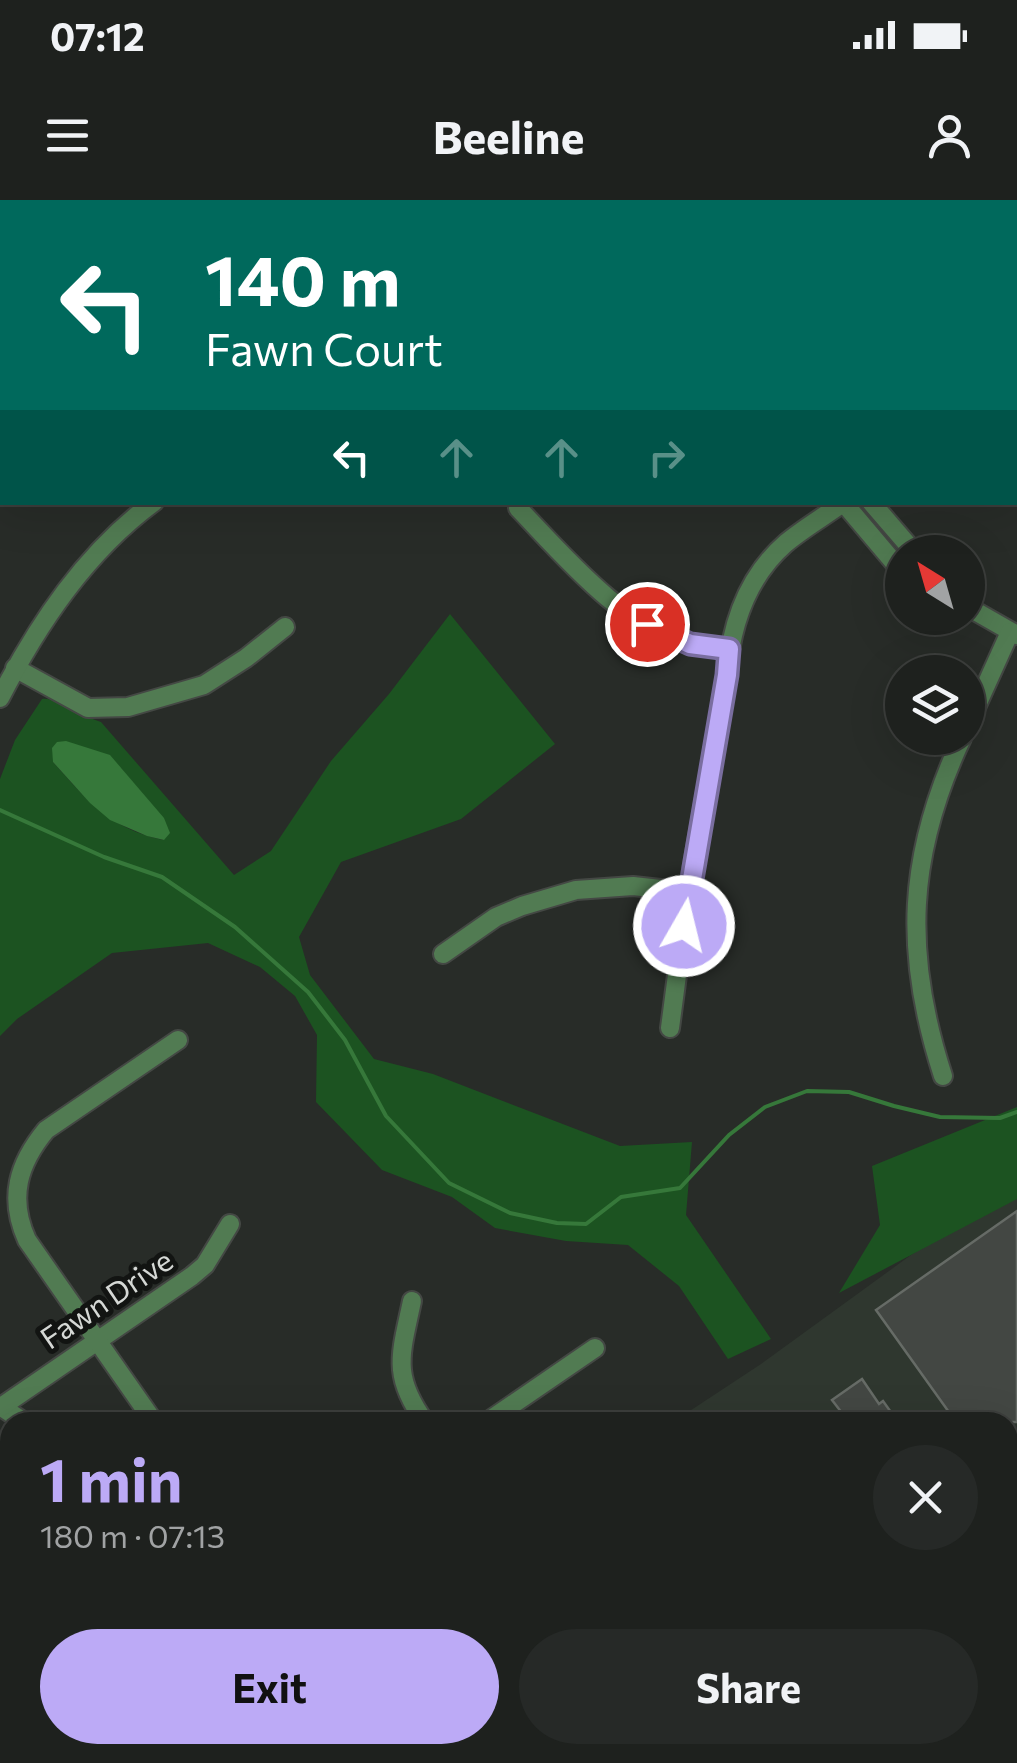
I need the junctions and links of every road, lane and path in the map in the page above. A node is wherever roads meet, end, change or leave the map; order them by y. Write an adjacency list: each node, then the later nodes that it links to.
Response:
1 (840, 505): 11 (street)
2 (845, 505): 7 (street)
3 (873, 505): 6 (street)
4 (142, 506): 12 (street)
5 (518, 508): 11 (street)
6 (899, 535)
7 (885, 552)
8 (985, 617): 10 (street)
9 (286, 628): 12 (street)
10 (1014, 633): 13 (street)
11 (729, 649): 16 (street)
12 (15, 668): 14 (street)
13 (985, 691)
14 (0, 698)
15 (954, 755): 20 (street)
16 (688, 892): 17 (street); 18 (street)
17 (443, 954)
18 (670, 1028)
19 (178, 1040): 23 (street)
20 (943, 1076)
21 (230, 1224): 23 (street, Fawn Drive)
22 (412, 1300): 27 (street)
23 (97, 1341): 25 (street, Fawn Drive); 26 (street)
24 (595, 1348): 28 (street)
25 (0, 1406)
26 (147, 1412)
27 (419, 1412)
28 (502, 1412)

